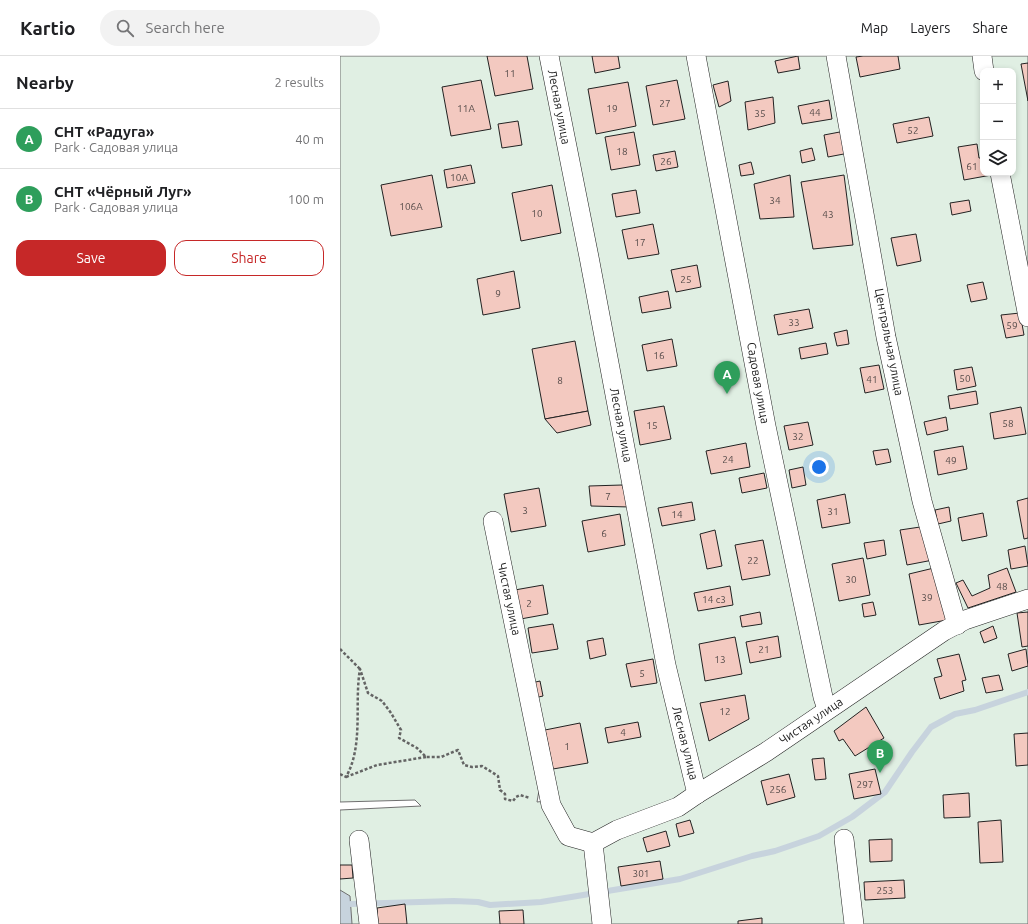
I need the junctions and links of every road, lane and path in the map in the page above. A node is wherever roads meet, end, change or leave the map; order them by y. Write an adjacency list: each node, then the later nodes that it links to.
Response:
1 (549, 56): 17 (street, Лесная улица)
2 (696, 56): 13 (street, Садовая улица)
3 (836, 56): 10 (street, Центральная улица)
4 (982, 56): 5 (street)
5 (984, 68)
6 (1001, 176): 7 (street)
7 (1028, 317)
8 (493, 522): 18 (street, Чистая улица)
9 (1028, 599): 10 (street, Чистая улица)
10 (958, 624): 13 (street, Чистая улица)
11 (340, 649): 12 (path)
12 (360, 668): 14 (path); 16 (path)
13 (827, 709): 17 (street, Чистая улица)
14 (426, 758): 16 (path); 18 (path)
15 (340, 774): 16 (path)
16 (346, 777)
17 (697, 794): 21 (street, Чистая улица)
18 (551, 805): 21 (street, Чистая улица)
19 (844, 839): 24 (street)
20 (359, 840): 22 (street)
21 (593, 843): 23 (street)
22 (369, 924)
23 (602, 924)
24 (854, 924)

